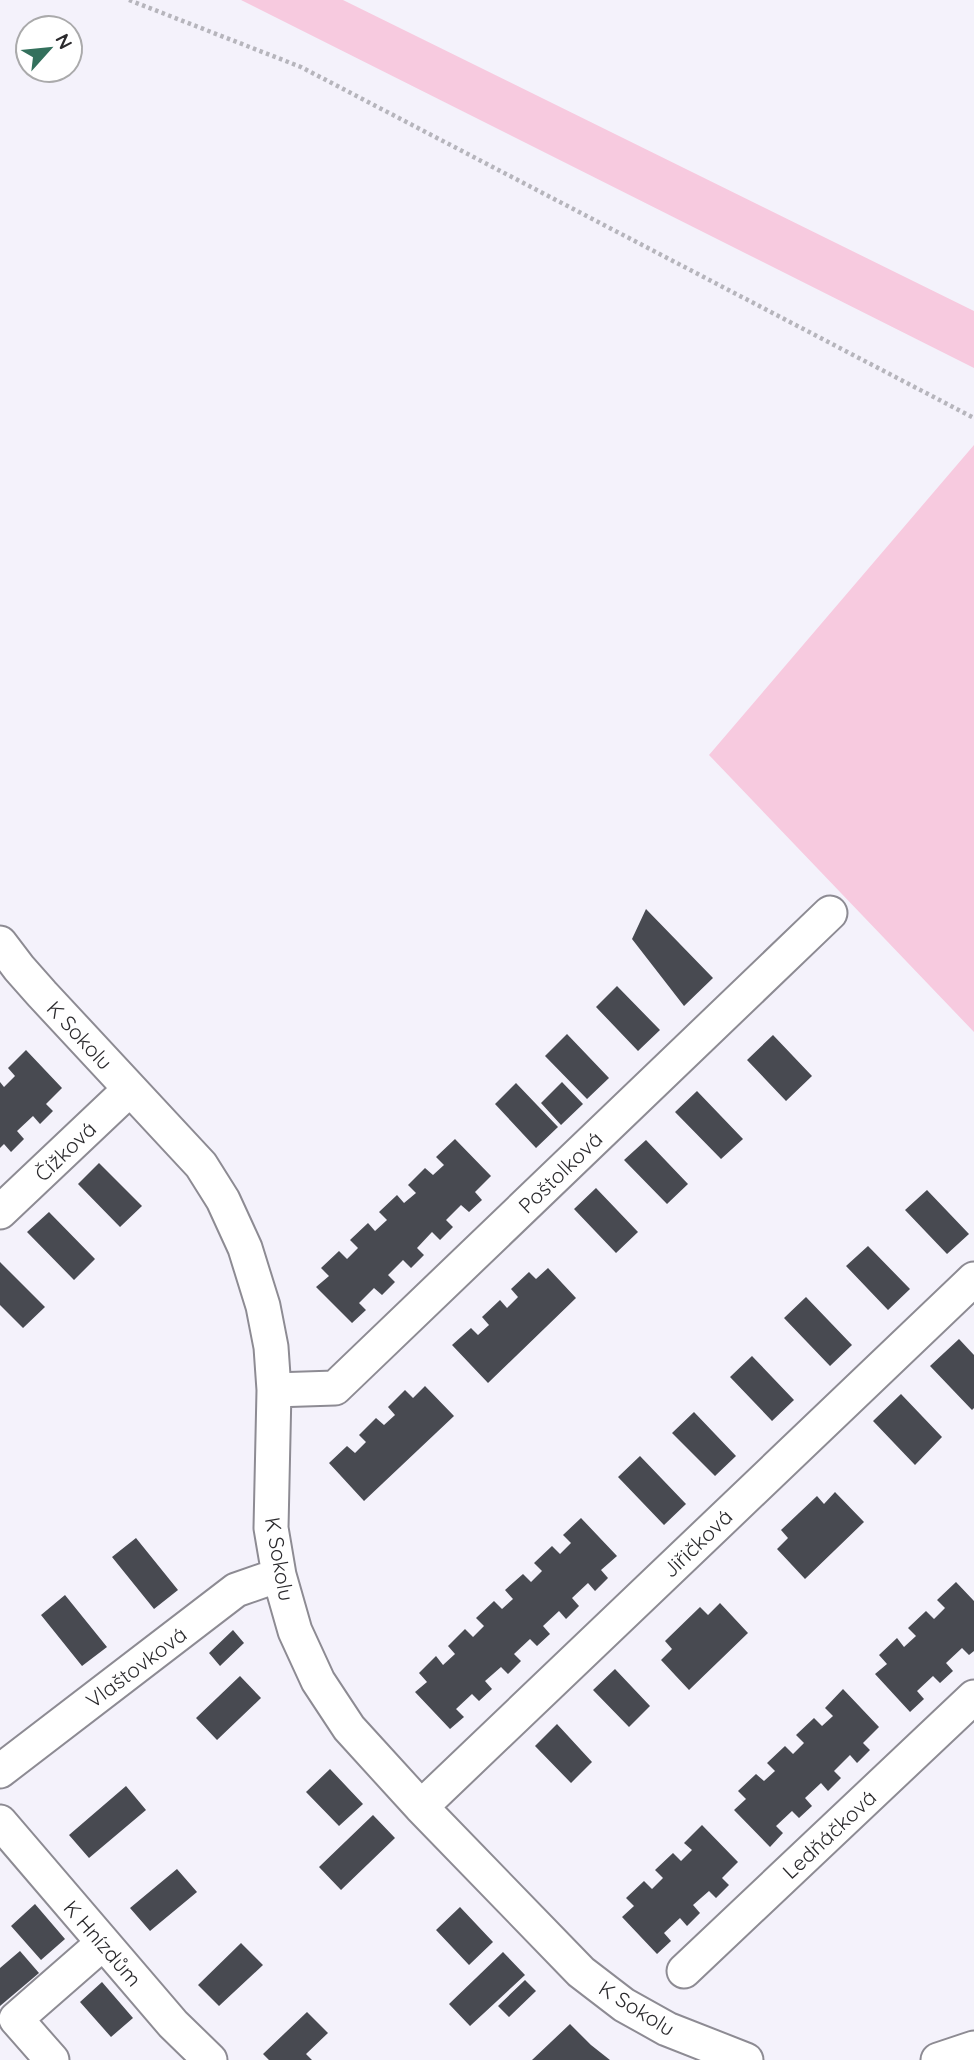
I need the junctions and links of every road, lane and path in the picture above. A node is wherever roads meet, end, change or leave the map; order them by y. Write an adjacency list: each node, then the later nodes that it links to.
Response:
1 (129, 0): 2 (path)
2 (974, 418)
3 (830, 913): 8 (street, Poštolková)
4 (0, 943): 5 (street, K Sokolu)
5 (130, 1089): 6 (street, Čížková); 8 (street, K Sokolu)
6 (0, 1212)
7 (974, 1279): 12 (street, Jiřičková)
8 (274, 1390): 9 (street, K Sokolu)
9 (279, 1575): 11 (street, Vlaštovková); 12 (street, K Sokolu)
10 (974, 1697): 15 (street, Ledňáčková)
11 (0, 1771)
12 (421, 1807): 19 (street, K Sokolu)
13 (0, 1822): 14 (street, K Hnízdům)
14 (103, 1943): 17 (street); 18 (street, K Hnízdům)
15 (684, 1971)
16 (974, 2048): 20 (street)
17 (52, 2060)
18 (210, 2060)
19 (746, 2060)
20 (938, 2060)

